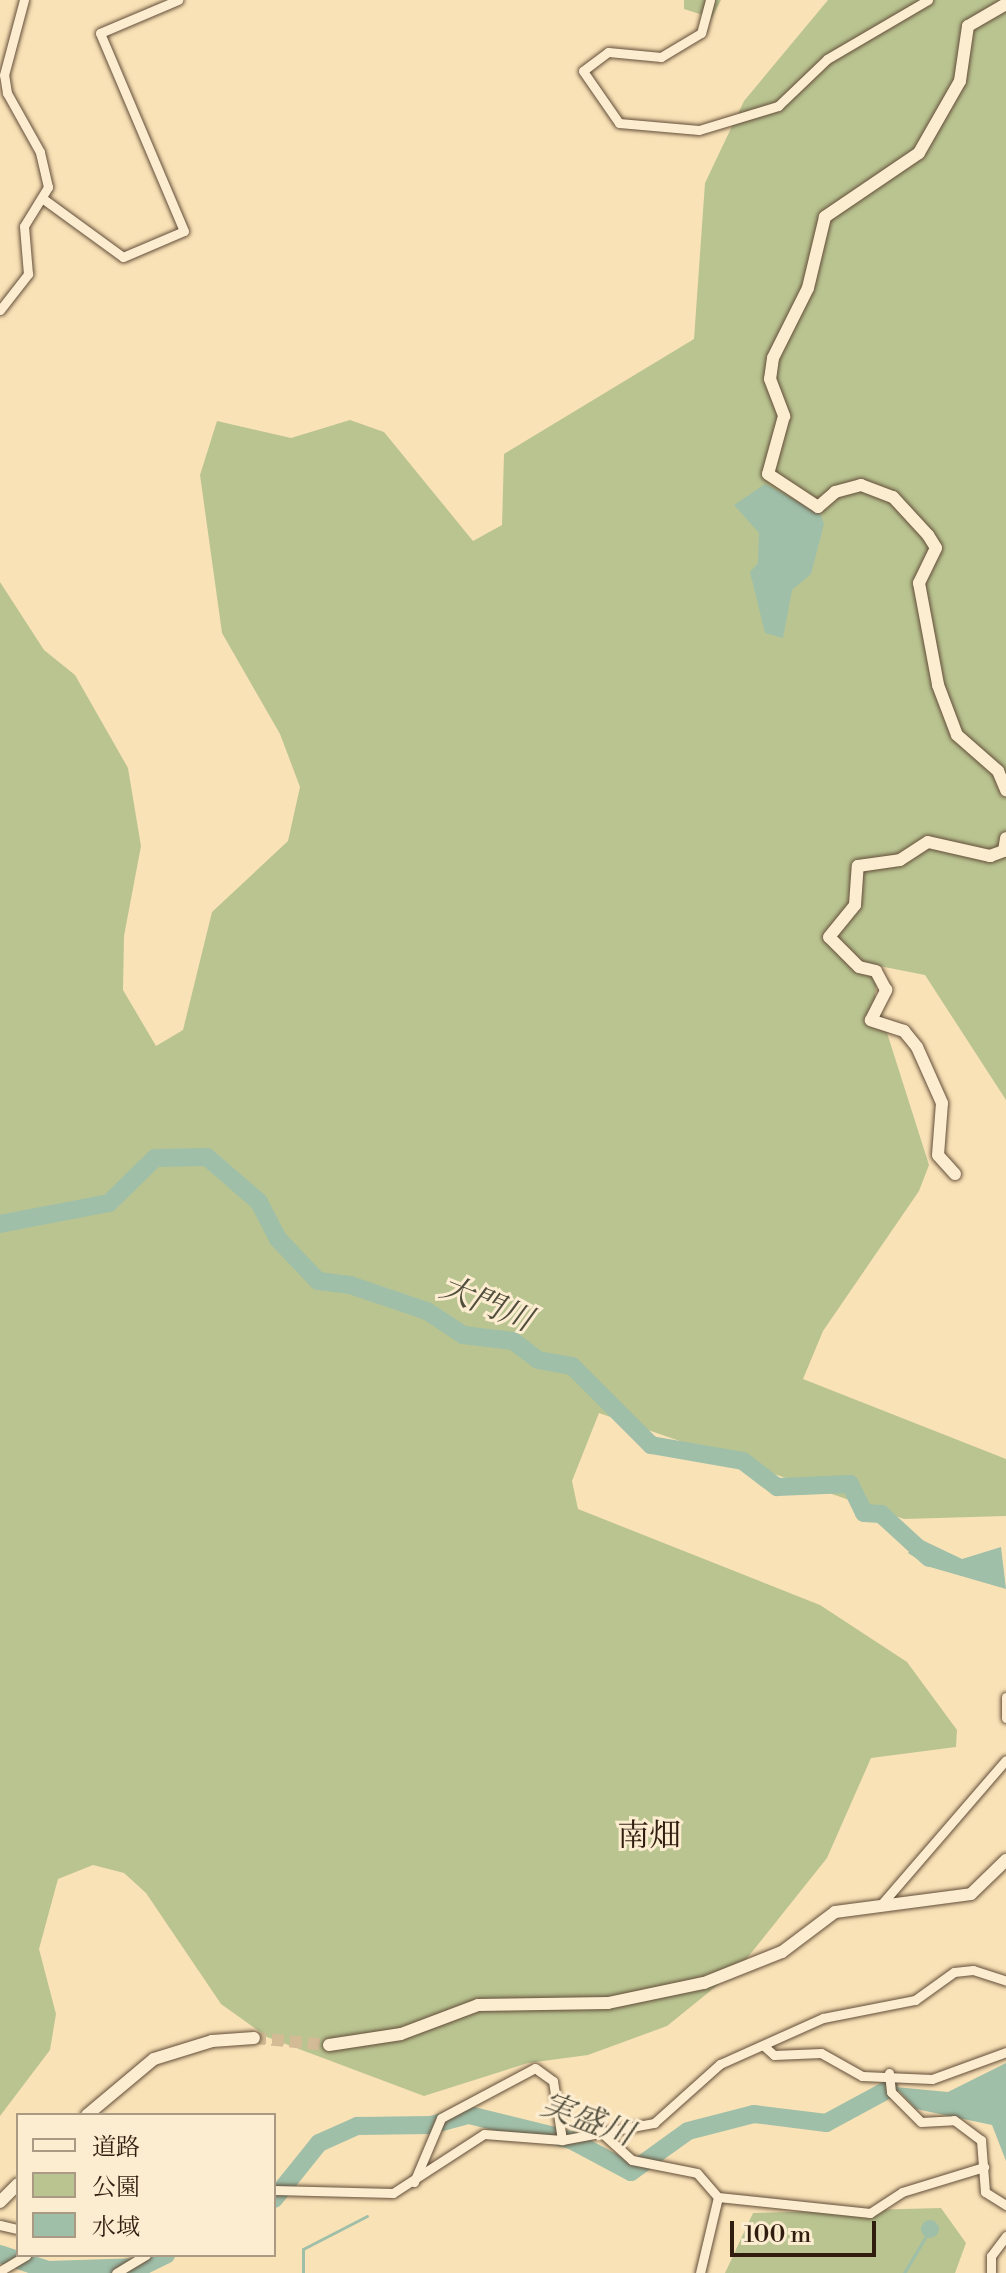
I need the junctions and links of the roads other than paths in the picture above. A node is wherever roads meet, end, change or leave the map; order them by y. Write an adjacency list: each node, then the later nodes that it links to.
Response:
1 (24, 0): 6 (street)
2 (178, 0): 6 (street)
3 (710, 0): 4 (street)
4 (928, 0)
5 (1006, 4): 8 (main road)
6 (42, 198): 7 (street)
7 (0, 310)
8 (1006, 790)
9 (1006, 838): 10 (main road)
10 (955, 1174)
11 (1006, 1697): 12 (street)
12 (1006, 1718)
13 (1006, 1760): 14 (street)
14 (991, 1776): 15 (street); 17 (street)
15 (1006, 1780)
16 (1006, 1860): 17 (main road)
17 (879, 1907): 20 (main road)
18 (1006, 1981): 21 (street)
19 (254, 2038): 24 (main road)
20 (329, 2045)
21 (765, 2047): 23 (street); 25 (street)
22 (1006, 2052): 23 (street)
23 (889, 2073): 27 (street)
24 (89, 2113)
25 (603, 2134): 26 (street); 31 (street)
26 (562, 2140): 28 (street); 28 (street)
27 (984, 2167): 31 (street); 33 (street)
28 (414, 2182): 30 (street)
29 (16, 2186): 32 (main road)
30 (276, 2190)
31 (718, 2197): 39 (street)
32 (0, 2202)
33 (1006, 2205)
34 (1006, 2236): 40 (street)
35 (24, 2257): 37 (street)
36 (143, 2257): 38 (street)
37 (0, 2271)
38 (116, 2273)
39 (700, 2273)
40 (991, 2273)

